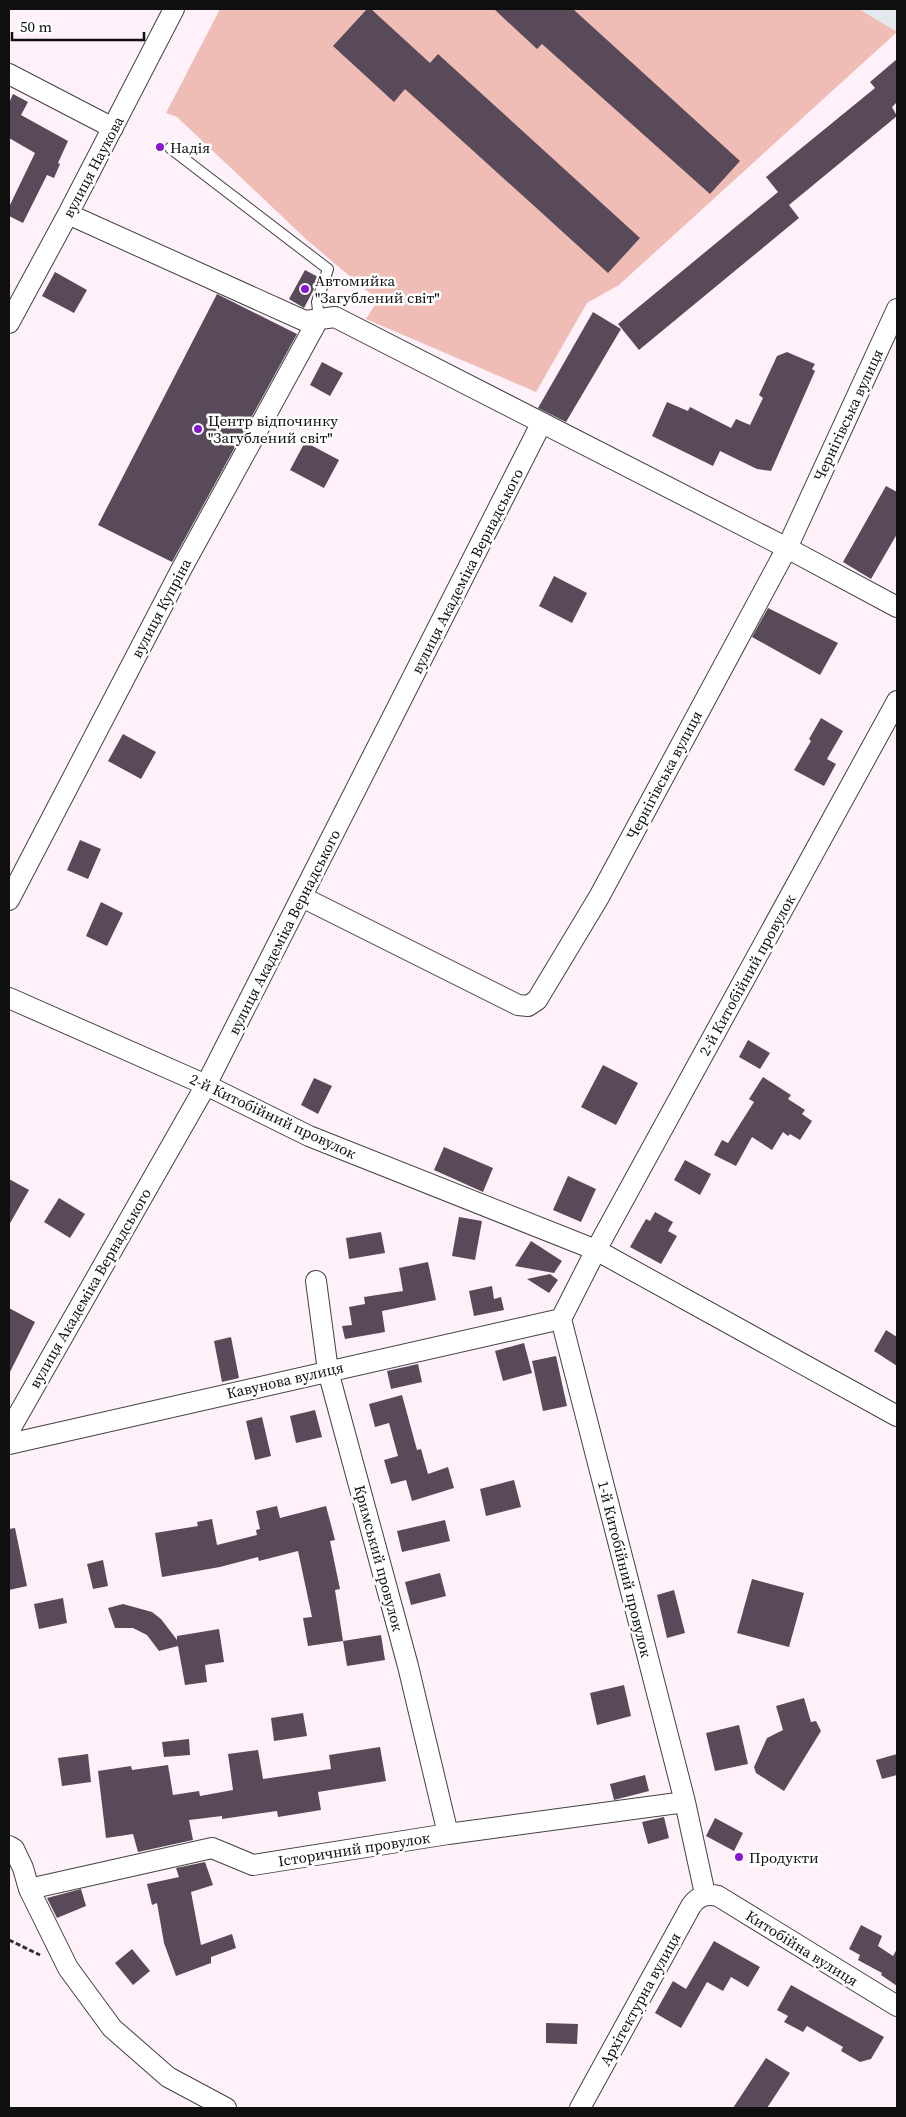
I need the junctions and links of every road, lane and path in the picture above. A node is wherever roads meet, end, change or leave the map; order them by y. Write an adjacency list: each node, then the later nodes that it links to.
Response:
1 (174, 9): 3 (street, вулиця Наукова)
2 (9, 74): 3 (street)
3 (113, 128): 5 (street, вулиця Наукова)
4 (170, 148): 7 (lane)
5 (68, 214): 7 (street); 8 (street, вулиця Наукова)
6 (897, 310): 10 (street, Чернігівська вулиця)
7 (319, 318): 9 (street); 14 (street, вулиця Купріна)
8 (9, 323)
9 (541, 424): 10 (street); 13 (street, вулиця Академіка Вернадського)
10 (786, 548): 11 (street); 13 (street, Чернігівська вулиця)
11 (896, 602)
12 (897, 700): 17 (street, 2-й Китобійний провулок)
13 (302, 897): 16 (street, вулиця Академіка Вернадського)
14 (9, 900)
15 (9, 998): 16 (street, 2-й Китобійний провулок)
16 (206, 1085): 17 (street, 2-й Китобійний провулок); 22 (street, вулиця Академіка Вернадського)
17 (596, 1250): 19 (street); 21 (street, 2-й Китобійний провулок)
18 (316, 1281): 20 (street, Кримський провулок)
19 (561, 1320): 20 (street, Кавунова вулиця); 24 (street, 1-й Китобійний провулок)
20 (328, 1371): 23 (street, Кавунова вулиця); 25 (street, Кримський провулок)
21 (897, 1416)
22 (9, 1431)
23 (9, 1444)
24 (685, 1802): 25 (street, Історичний провулок); 28 (street, 1-й Китобійний провулок)
25 (448, 1834): 27 (street, Історичний провулок)
26 (9, 1846): 27 (street)
27 (29, 1889): 31 (street)
28 (706, 1894): 32 (street, Китобійна вулиця); 34 (street, Архітектурна вулиця)
29 (9, 1940): 30 (path)
30 (46, 1958): 31 (street)
31 (68, 1968): 33 (street)
32 (897, 2006)
33 (226, 2108)
34 (580, 2108)

